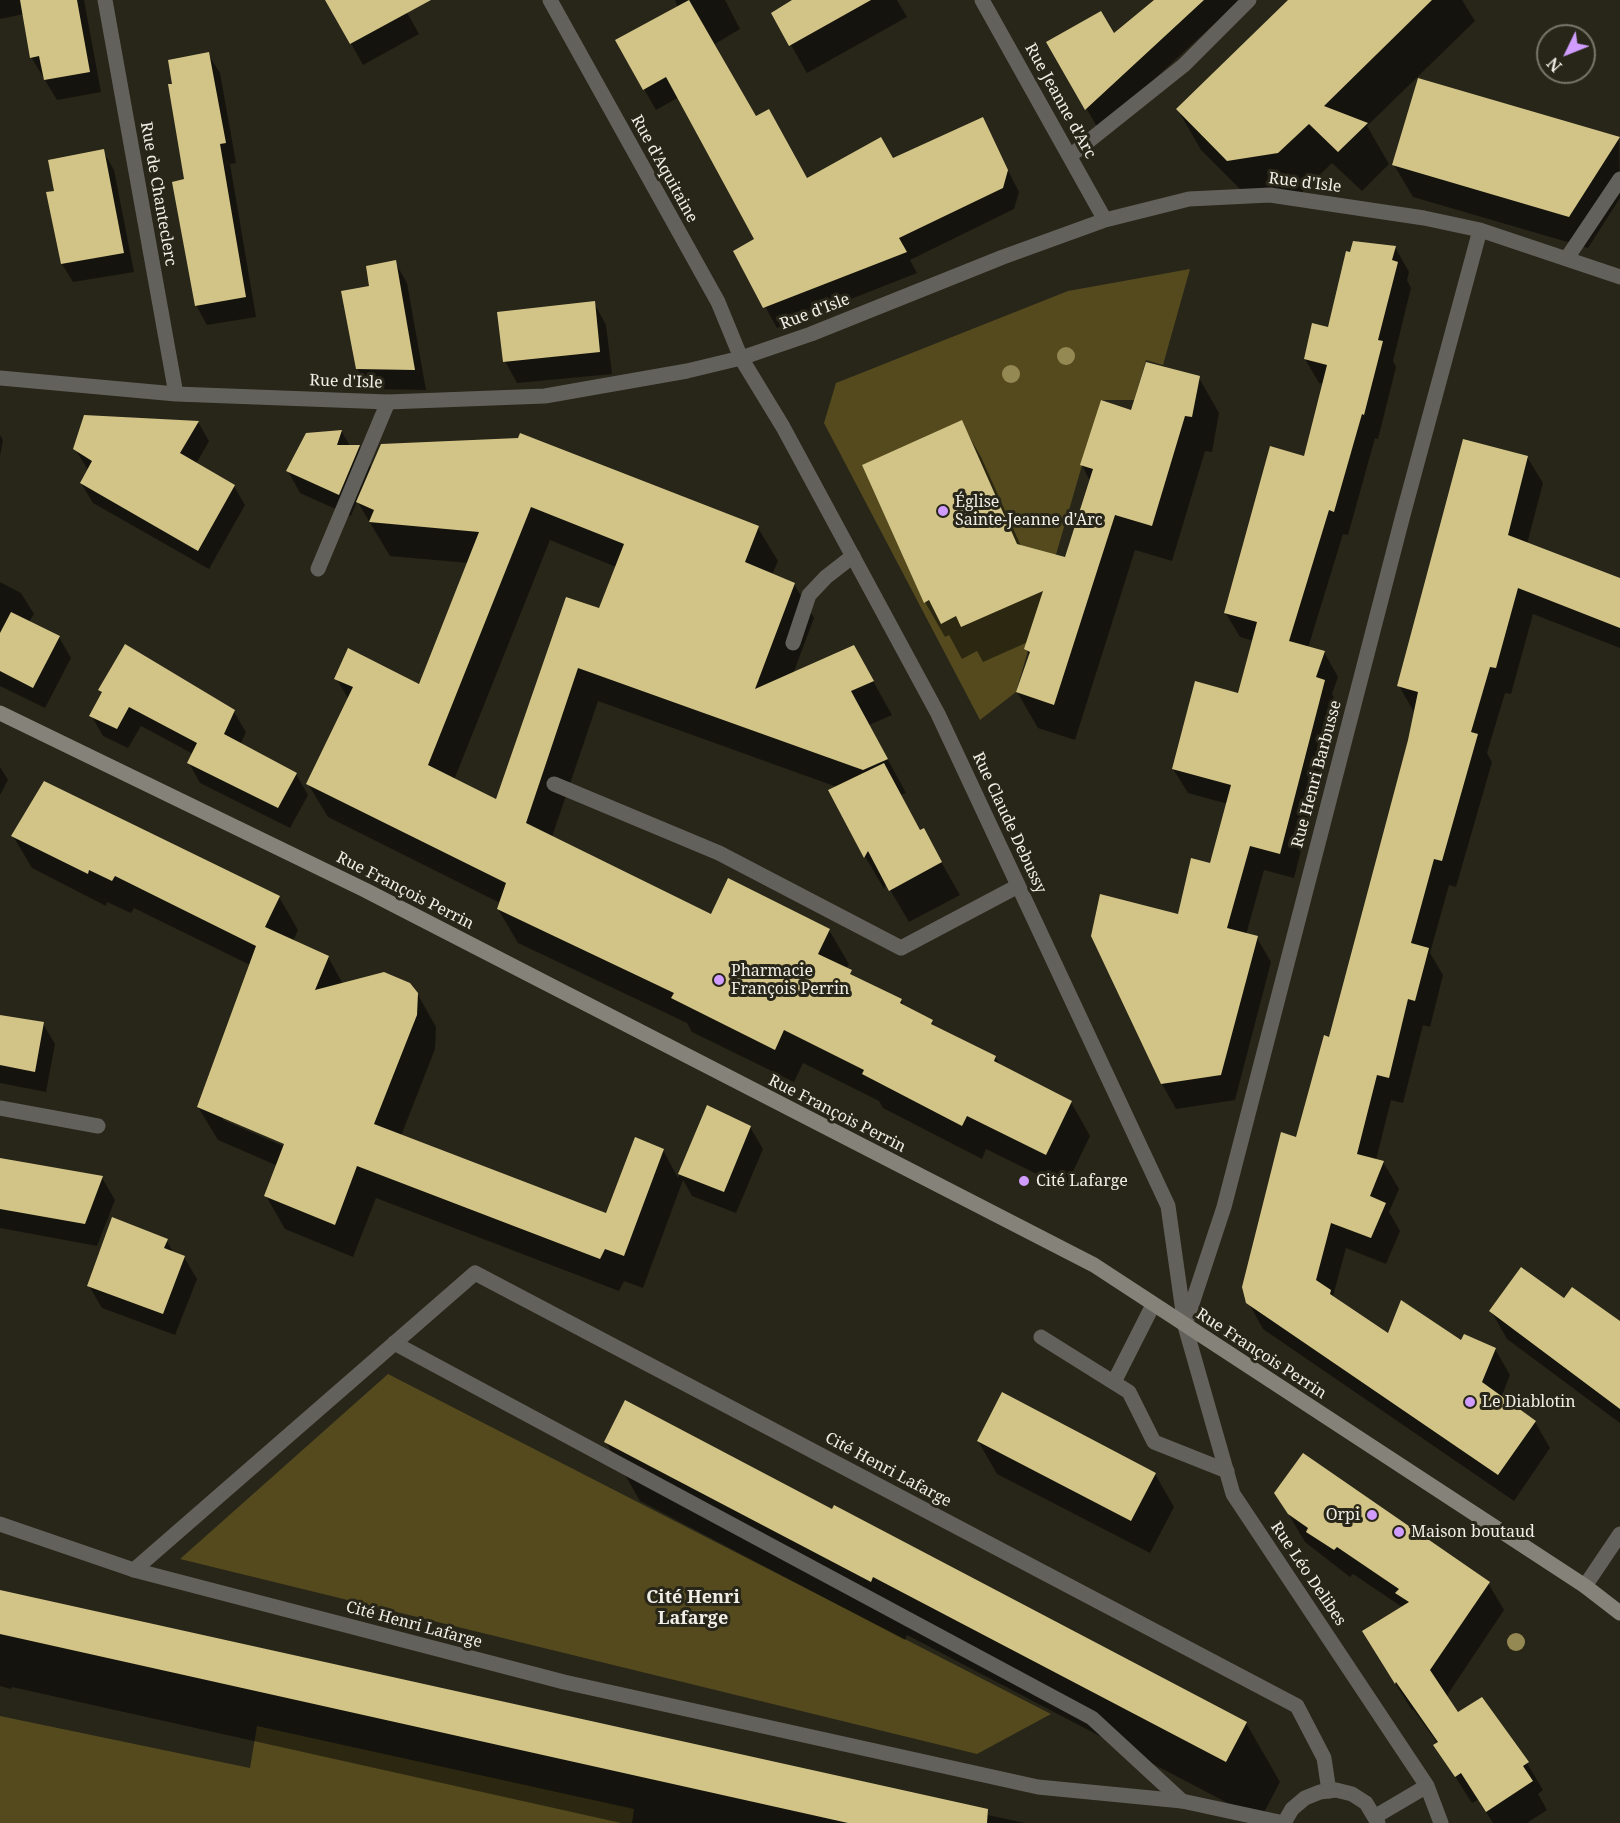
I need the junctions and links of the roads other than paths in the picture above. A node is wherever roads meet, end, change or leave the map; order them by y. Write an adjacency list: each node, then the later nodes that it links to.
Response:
1 (105, 0): 13 (street, Rue de Chanteclerc)
2 (550, 0): 11 (street, Rue d'Aquitaine)
3 (982, 0): 5 (street, Rue Jeanne d'Arc)
4 (1249, 0): 5 (street)
5 (1070, 156): 7 (street, Rue Jeanne d'Arc)
6 (1620, 179): 9 (street)
7 (1105, 220): 8 (street, Rue d'Isle); 11 (street, Rue d'Isle)
8 (1480, 230): 9 (street, Rue d'Isle); 24 (street, Rue Henri Barbusse)
9 (1567, 258): 10 (street, Rue d'Isle)
10 (1620, 277)
11 (741, 358): 14 (street, Rue d'Isle); 15 (street, Rue Claude Debussy)
12 (0, 378): 13 (street, Rue d'Isle)
13 (176, 394): 14 (street, Rue d'Isle)
14 (388, 402): 16 (street)
15 (853, 556): 17 (street); 20 (street, Rue Claude Debussy)
16 (318, 569)
17 (793, 643)
18 (0, 713): 23 (main road, Rue François Perrin)
19 (554, 784): 20 (street)
20 (1018, 886): 24 (street, Rue Claude Debussy)
21 (0, 1108): 22 (street)
22 (98, 1126)
23 (1153, 1305): 24 (main road, Rue François Perrin); 27 (street)
24 (1185, 1326): 28 (street, Rue Léo Delibes); 32 (main road, Rue François Perrin)
25 (1041, 1337): 27 (street)
26 (394, 1343): 31 (street, Cité Henri Lafarge); 35 (street, Cité Henri Lafarge); 36 (street)
27 (1114, 1382): 28 (street)
28 (1227, 1471): 34 (street, Rue Léo Delibes)
29 (0, 1524): 31 (street, Cité Henri Lafarge)
30 (1620, 1534): 32 (street)
31 (134, 1570): 36 (street, Cité Henri Lafarge)
32 (1585, 1586): 33 (main road, Rue François Perrin)
33 (1620, 1613)
34 (1426, 1786): 37 (street); 39 (street, Rue Léo Delibes)
35 (1329, 1791): 37 (street); 38 (street)
36 (1182, 1801): 38 (street, Cité Henri Lafarge)
37 (1377, 1820)
38 (1284, 1823)
39 (1441, 1823)

